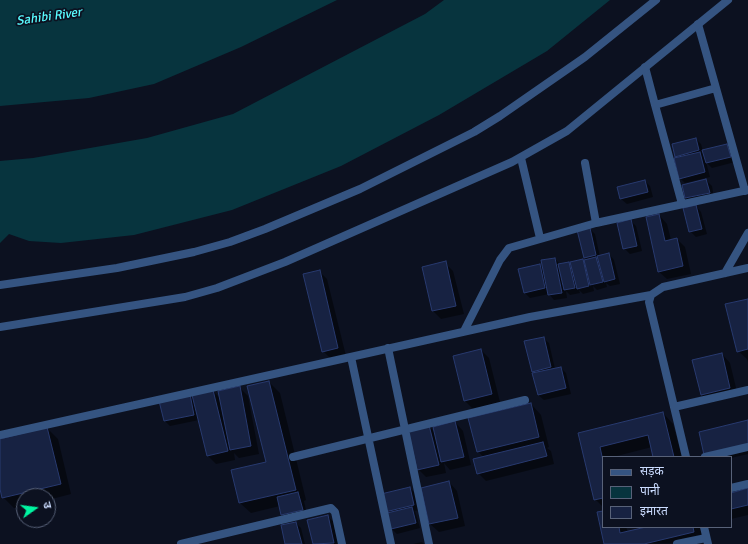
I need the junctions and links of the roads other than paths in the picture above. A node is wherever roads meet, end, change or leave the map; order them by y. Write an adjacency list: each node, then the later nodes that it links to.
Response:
1 (656, 0): 16 (street)
2 (728, 0): 3 (street)
3 (698, 24): 4 (street); 5 (street)
4 (645, 67): 6 (street); 7 (street)
5 (716, 88): 6 (street); 9 (street)
6 (655, 105): 10 (street)
7 (521, 158): 13 (street); 18 (street)
8 (585, 162): 11 (street)
9 (746, 190): 10 (street)
10 (682, 204): 11 (street)
11 (596, 223): 13 (street)
12 (748, 233): 15 (street)
13 (540, 238): 19 (street)
14 (748, 268): 15 (street)
15 (726, 273): 17 (street)
16 (0, 285)
17 (651, 295): 19 (street); 24 (street)
18 (0, 327)
19 (464, 331): 20 (street)
20 (388, 348): 21 (street); 25 (street)
21 (352, 357): 26 (street); 27 (street)
22 (748, 390): 24 (street)
23 (525, 400): 25 (street)
24 (674, 407): 29 (street)
25 (405, 428): 27 (street); 39 (street)
26 (0, 435)
27 (369, 439): 31 (street); 38 (street)
28 (748, 448): 30 (street)
29 (686, 456)
30 (710, 456)
31 (293, 457)
32 (748, 484): 33 (street)
33 (732, 488)
34 (704, 528): 35 (street)
35 (707, 541): 40 (street)
36 (181, 544): 37 (street)
37 (342, 544)
38 (391, 544)
39 (429, 544)
40 (677, 544)

